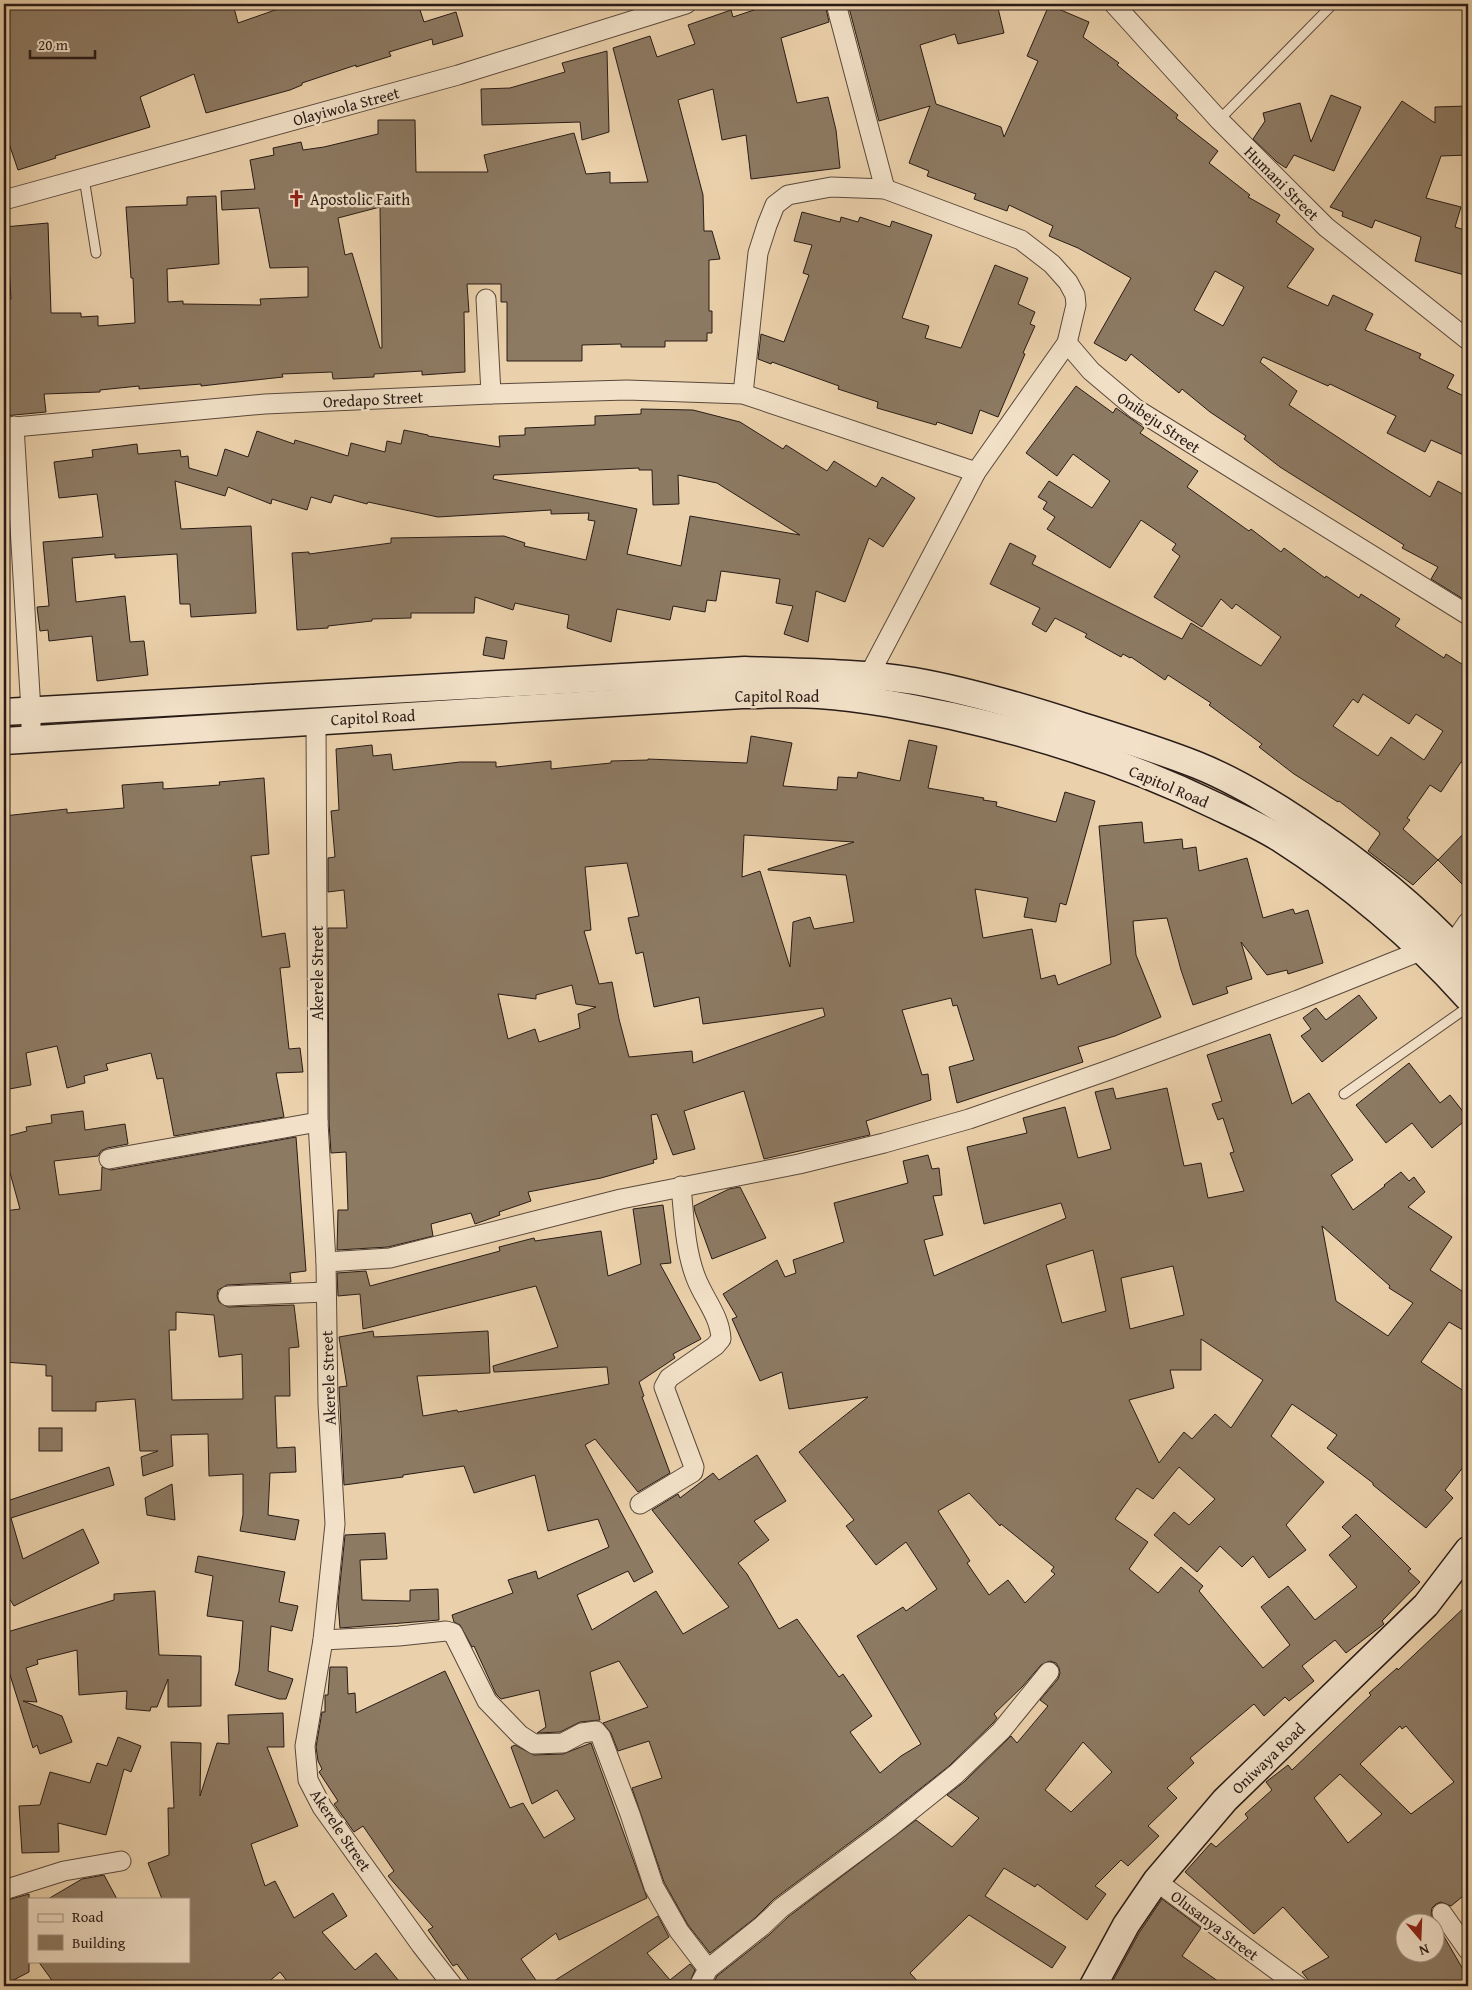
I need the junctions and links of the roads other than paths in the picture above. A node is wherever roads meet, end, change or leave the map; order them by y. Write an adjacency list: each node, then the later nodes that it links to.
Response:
1 (686, 4): 6 (street, Olayiwola Street)
2 (836, 4): 7 (street)
3 (1114, 4): 5 (street, Humani Street)
4 (1333, 4): 5 (lane)
5 (1219, 120): 11 (street, Humani Street)
6 (84, 178): 8 (street, Olayiwola Street); 9 (lane)
7 (886, 189): 12 (street); 14 (street)
8 (4, 200)
9 (96, 253)
10 (486, 299): 13 (street)
11 (1468, 340)
12 (1067, 343): 16 (street); 17 (street, Onibeju Street)
13 (491, 394): 14 (street, Oredapo Street); 15 (street, Oredapo Street)
14 (743, 394): 16 (street, Oredapo Street)
15 (9, 427): 20 (street)
16 (976, 472): 18 (street)
17 (1468, 615)
18 (869, 675): 19 (street); 20 (main road, Capitol Road); 27 (main road, Capitol Road)
19 (862, 701): 22 (main road, Capitol Road); 26 (main road, Capitol Road)
20 (31, 711): 21 (main road, Capitol Road); 23 (street)
21 (4, 712)
22 (316, 721): 23 (main road, Capitol Road); 31 (street, Akerele Street)
23 (31, 739): 24 (main road, Capitol Road)
24 (4, 740)
25 (1468, 922): 27 (street)
26 (1423, 950): 28 (main road, Capitol Road); 33 (street)
27 (1460, 954)
28 (1468, 998)
29 (1468, 1007): 30 (lane)
30 (1344, 1094)
31 (318, 1122): 32 (street); 34 (street, Akerele Street)
32 (109, 1159)
33 (680, 1186): 34 (street); 37 (street)
34 (326, 1262): 35 (street, Akerele Street)
35 (326, 1292): 36 (street); 39 (street, Akerele Street)
36 (228, 1296)
37 (640, 1504)
38 (1468, 1550): 42 (main road, Oniwaya Road)
39 (323, 1640): 46 (street); 47 (street, Akerele Street)
40 (1049, 1672): 46 (street)
41 (121, 1861): 43 (street)
42 (1156, 1881): 49 (main road, Oniwaya Road); 50 (street, Olusanya Street)
43 (4, 1890)
44 (1444, 1916): 45 (street)
45 (1468, 1950)
46 (708, 1969): 48 (street)
47 (454, 1986)
48 (699, 1986)
49 (1093, 1986)
50 (1298, 1986)

